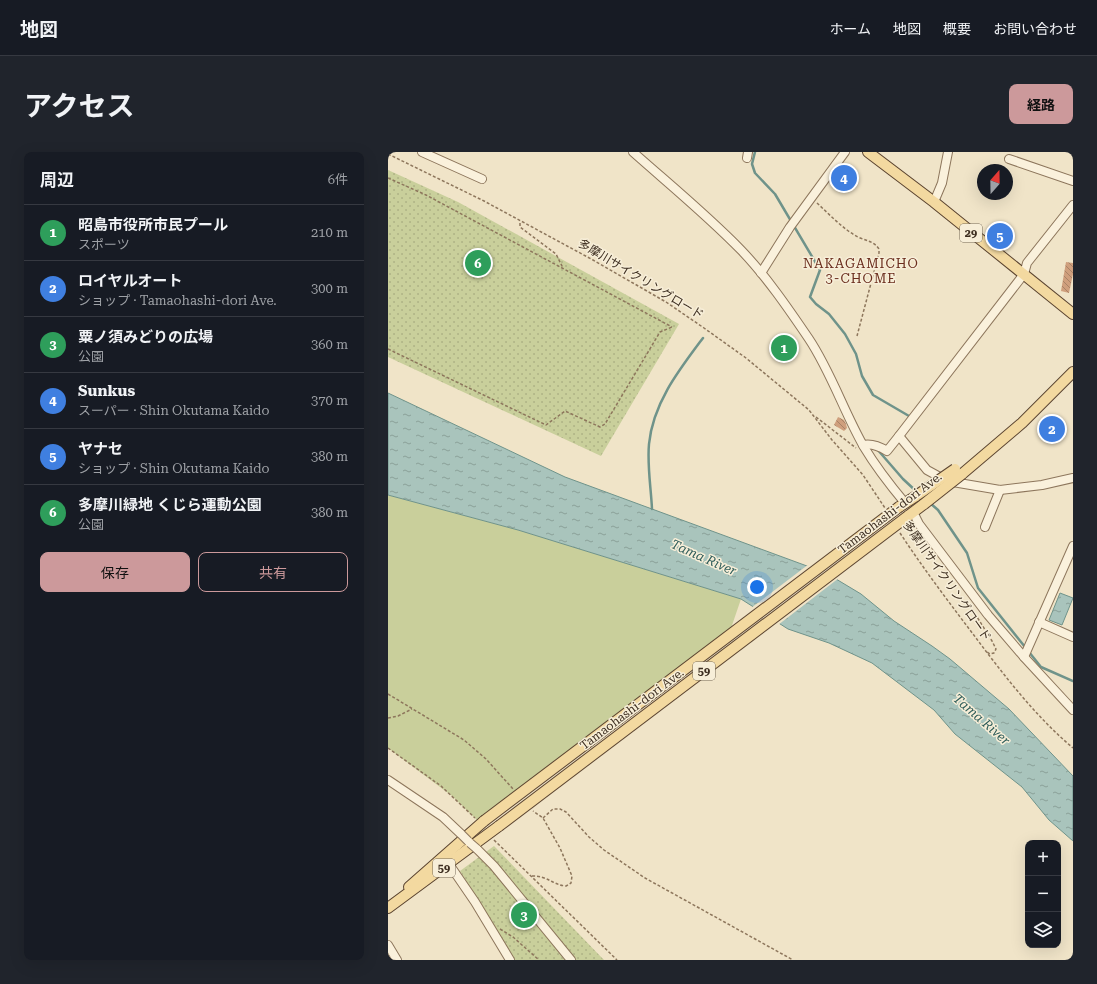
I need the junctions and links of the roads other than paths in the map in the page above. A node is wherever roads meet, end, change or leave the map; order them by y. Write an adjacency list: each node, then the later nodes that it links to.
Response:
1 (422, 152): 7 (street)
2 (632, 152): 11 (street)
3 (845, 152): 11 (street)
4 (868, 152): 9 (main road, 29)
5 (948, 152): 9 (street)
6 (1009, 159): 8 (street)
7 (482, 179)
8 (1073, 181)
9 (934, 202): 12 (main road, 29)
10 (1073, 205): 12 (street)
11 (761, 273): 16 (street)
12 (1024, 274): 13 (main road, 29); 15 (street)
13 (1073, 314)
14 (1073, 372): 17 (main road, Tamaohashi-dori Ave. / 59)
15 (898, 436): 16 (street); 19 (street)
16 (864, 447): 20 (street)
17 (959, 471): 20 (main road, Tamaohashi-dori Ave. / 59, bridge); 21 (main road, Tamaohashi-dori Ave. / 59, bridge)
18 (1073, 478): 19 (street)
19 (1000, 490): 22 (street)
20 (902, 505): 30 (main road, Tamaohashi-dori Ave. / 59, bridge)
21 (910, 514): 26 (street); 29 (main road, Tamaohashi-dori Ave. / 59, bridge)
22 (985, 526)
23 (1073, 546): 24 (street)
24 (1039, 622): 25 (street); 26 (street)
25 (1073, 636)
26 (1026, 652): 27 (street)
27 (1073, 710)
28 (388, 780): 34 (street, bridge)
29 (449, 864): 30 (main road, Tamaohashi-dori Ave. / 59); 33 (street)
30 (388, 907)
31 (388, 946): 32 (street)
32 (397, 960)
33 (510, 960)
34 (571, 960)

